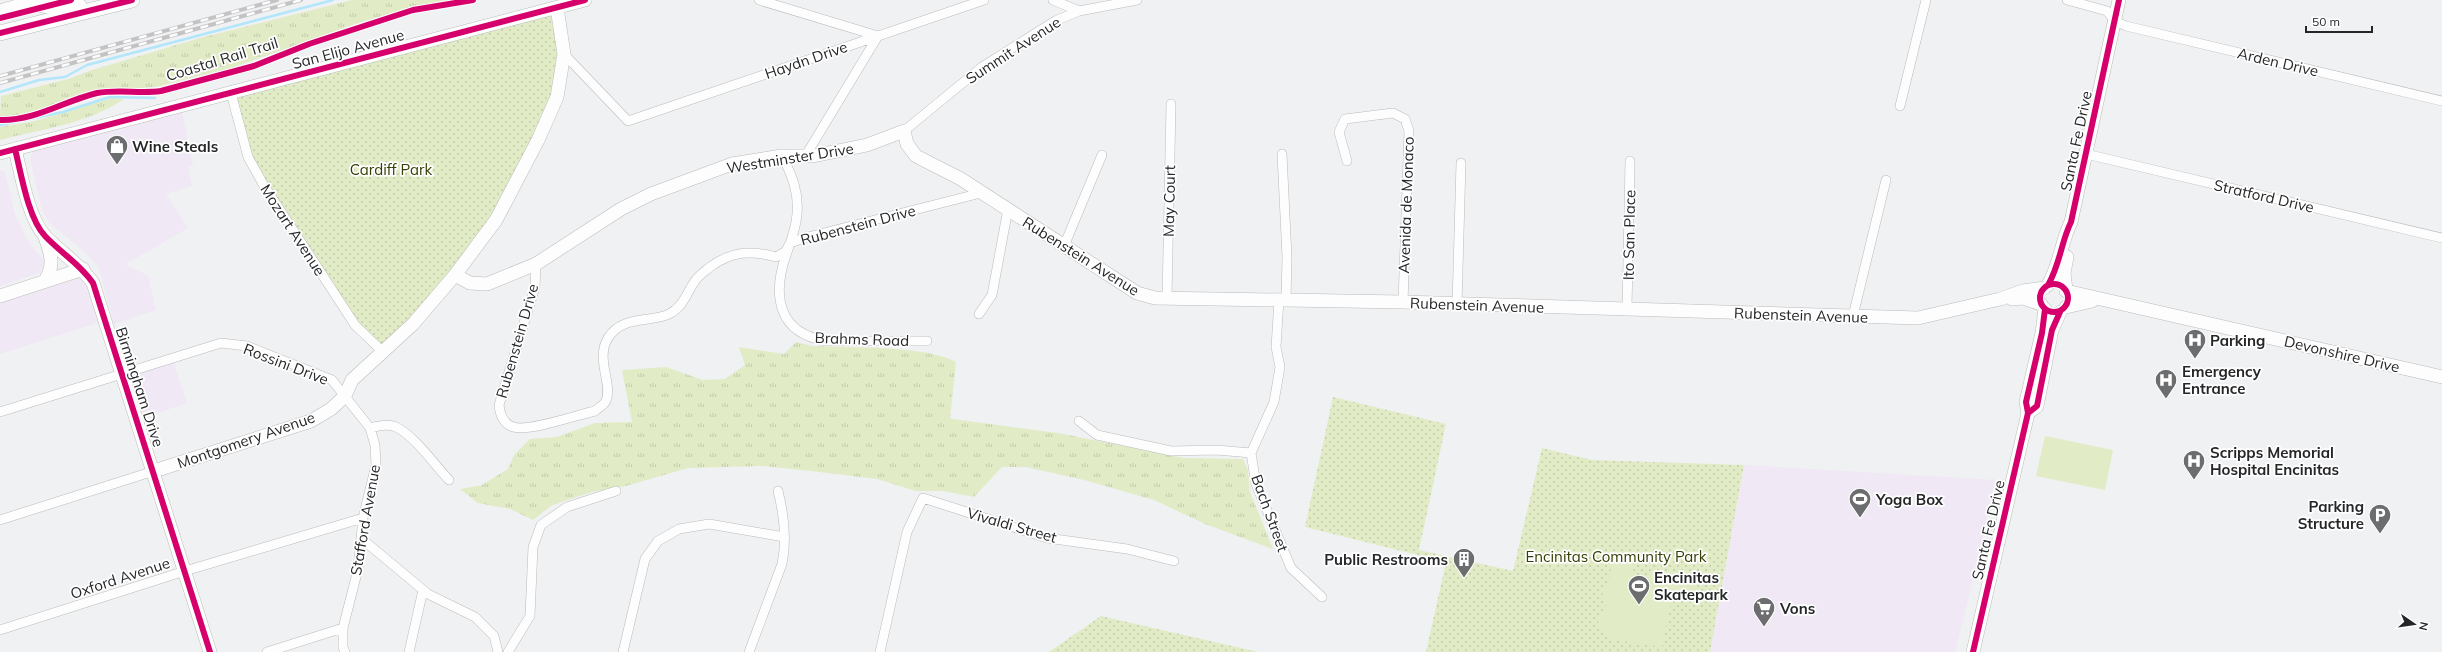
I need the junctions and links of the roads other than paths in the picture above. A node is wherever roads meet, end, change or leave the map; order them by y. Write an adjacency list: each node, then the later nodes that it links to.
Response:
1 (105, 0): 13 (main road)
2 (132, 0): 15 (main road)
3 (586, 0): 11 (street, San Elijo Avenue)
4 (759, 0): 16 (street)
5 (984, 0): 16 (street, Haydn Drive)
6 (1053, 0): 12 (street)
7 (1137, 0): 12 (street, Summit Avenue)
8 (1926, 0): 21 (street)
9 (2067, 0): 14 (street)
10 (2120, 0): 14 (street, Santa Fe Drive)
11 (557, 8): 17 (street, Montgomery Avenue); 18 (street, San Elijo Avenue)
12 (1079, 11): 22 (street, Summit Avenue)
13 (0, 12)
14 (2115, 21): 19 (street, Arden Drive); 26 (street, Santa Fe Drive)
15 (0, 33)
16 (878, 36): 17 (street, Haydn Drive); 27 (street)
17 (564, 54): 43 (street, Montgomery Avenue)
18 (230, 93): 23 (street, San Elijo Avenue); 60 (street, Mozart Avenue)
19 (2442, 101)
20 (1171, 104): 48 (street, May Court)
21 (1900, 106)
22 (904, 131): 27 (street, Westminster Drive); 34 (street)
23 (15, 149): 24 (street, San Elijo Avenue); 37 (street, Birmingham Drive)
24 (0, 153)
25 (1282, 154): 51 (street, Bach Street)
26 (2086, 154): 36 (street, Santa Fe Drive); 38 (street, Stratford Drive)
27 (806, 155): 29 (street, Westminster Drive)
28 (1102, 155): 40 (street)
29 (782, 156): 39 (street); 41 (street, Westminster Drive)
30 (1347, 161): 52 (street, Avenida de Monaco)
31 (1630, 161): 55 (street, Ito San Place)
32 (1461, 163): 53 (street)
33 (1886, 180): 58 (street)
34 (981, 193): 35 (street, Rubenstein Avenue); 39 (street, Rubenstein Drive)
35 (1008, 209): 40 (street, Rubenstein Avenue); 57 (street)
36 (2071, 222): 45 (street, Santa Fe Drive); 46 (street, Santa Fe Drive)
37 (44, 235): 42 (street, Birmingham Drive); 44 (street)
38 (2442, 238)
39 (790, 243): 41 (street, Rubenstein Drive); 59 (street, Brahms Road)
40 (1064, 246): 48 (street, Rubenstein Avenue)
41 (536, 264): 43 (street, Westminster Drive)
42 (83, 268): 44 (street); 61 (street, Birmingham Drive)
43 (455, 275): 60 (street, Montgomery Avenue)
44 (45, 281): 47 (street)
45 (2046, 287): 46 (street); 49 (street, Rubenstein Avenue); 54 (street)
46 (2066, 290): 50 (street, Devonshire Drive); 56 (street)
47 (0, 296)
48 (1167, 298): 51 (street, Rubenstein Avenue)
49 (2000, 299): 54 (street, Rubenstein Avenue); 58 (street, Rubenstein Avenue)
50 (2102, 299): 56 (street, Devonshire Drive); 62 (street, Devonshire Drive)
51 (1283, 300): 52 (street, Rubenstein Avenue); 68 (street, Bach Street)
52 (1403, 302): 53 (street, Rubenstein Avenue)
53 (1457, 305): 55 (street, Rubenstein Avenue)
54 (2043, 306): 56 (street); 65 (street, Santa Fe Drive)
55 (1627, 309): 58 (street, Rubenstein Avenue)
56 (2063, 309): 65 (street, Santa Fe Drive)
57 (979, 314)
58 (1853, 316)
59 (927, 341)
60 (383, 352): 63 (street, Montgomery Avenue)
61 (122, 374): 63 (street, Rossini Drive); 64 (street); 69 (street, Birmingham Drive)
62 (2442, 377)
63 (345, 396): 67 (street, Stafford Avenue); 69 (street, Montgomery Avenue)
64 (0, 412)
65 (2028, 413): 92 (street, Santa Fe Drive)
66 (1079, 421): 68 (street)
67 (370, 428): 70 (street); 73 (street, Stafford Avenue)
68 (1251, 453): 80 (street, Bach Street)
69 (154, 471): 74 (street, Montgomery Avenue); 78 (street, Birmingham Drive)
70 (449, 480)
71 (616, 491): 88 (street)
72 (778, 491): 75 (street)
73 (363, 518): 76 (street, Stafford Avenue); 78 (street, Oxford Avenue)
74 (0, 520)
75 (784, 537): 89 (street); 90 (street)
76 (362, 539): 79 (street); 81 (street, Stafford Avenue)
77 (1174, 561): 91 (street, Vivaldi Street)
78 (185, 571): 82 (street, Oxford Avenue); 83 (street, Birmingham Drive)
79 (423, 590): 86 (street); 87 (street)
80 (1322, 597)
81 (344, 628): 84 (street); 85 (street, Stafford Avenue)
82 (0, 630)
83 (210, 652)
84 (267, 652)
85 (345, 652)
86 (409, 652)
87 (498, 652)
88 (508, 652)
89 (623, 652)
90 (749, 652)
91 (880, 652)
92 (1973, 652)

